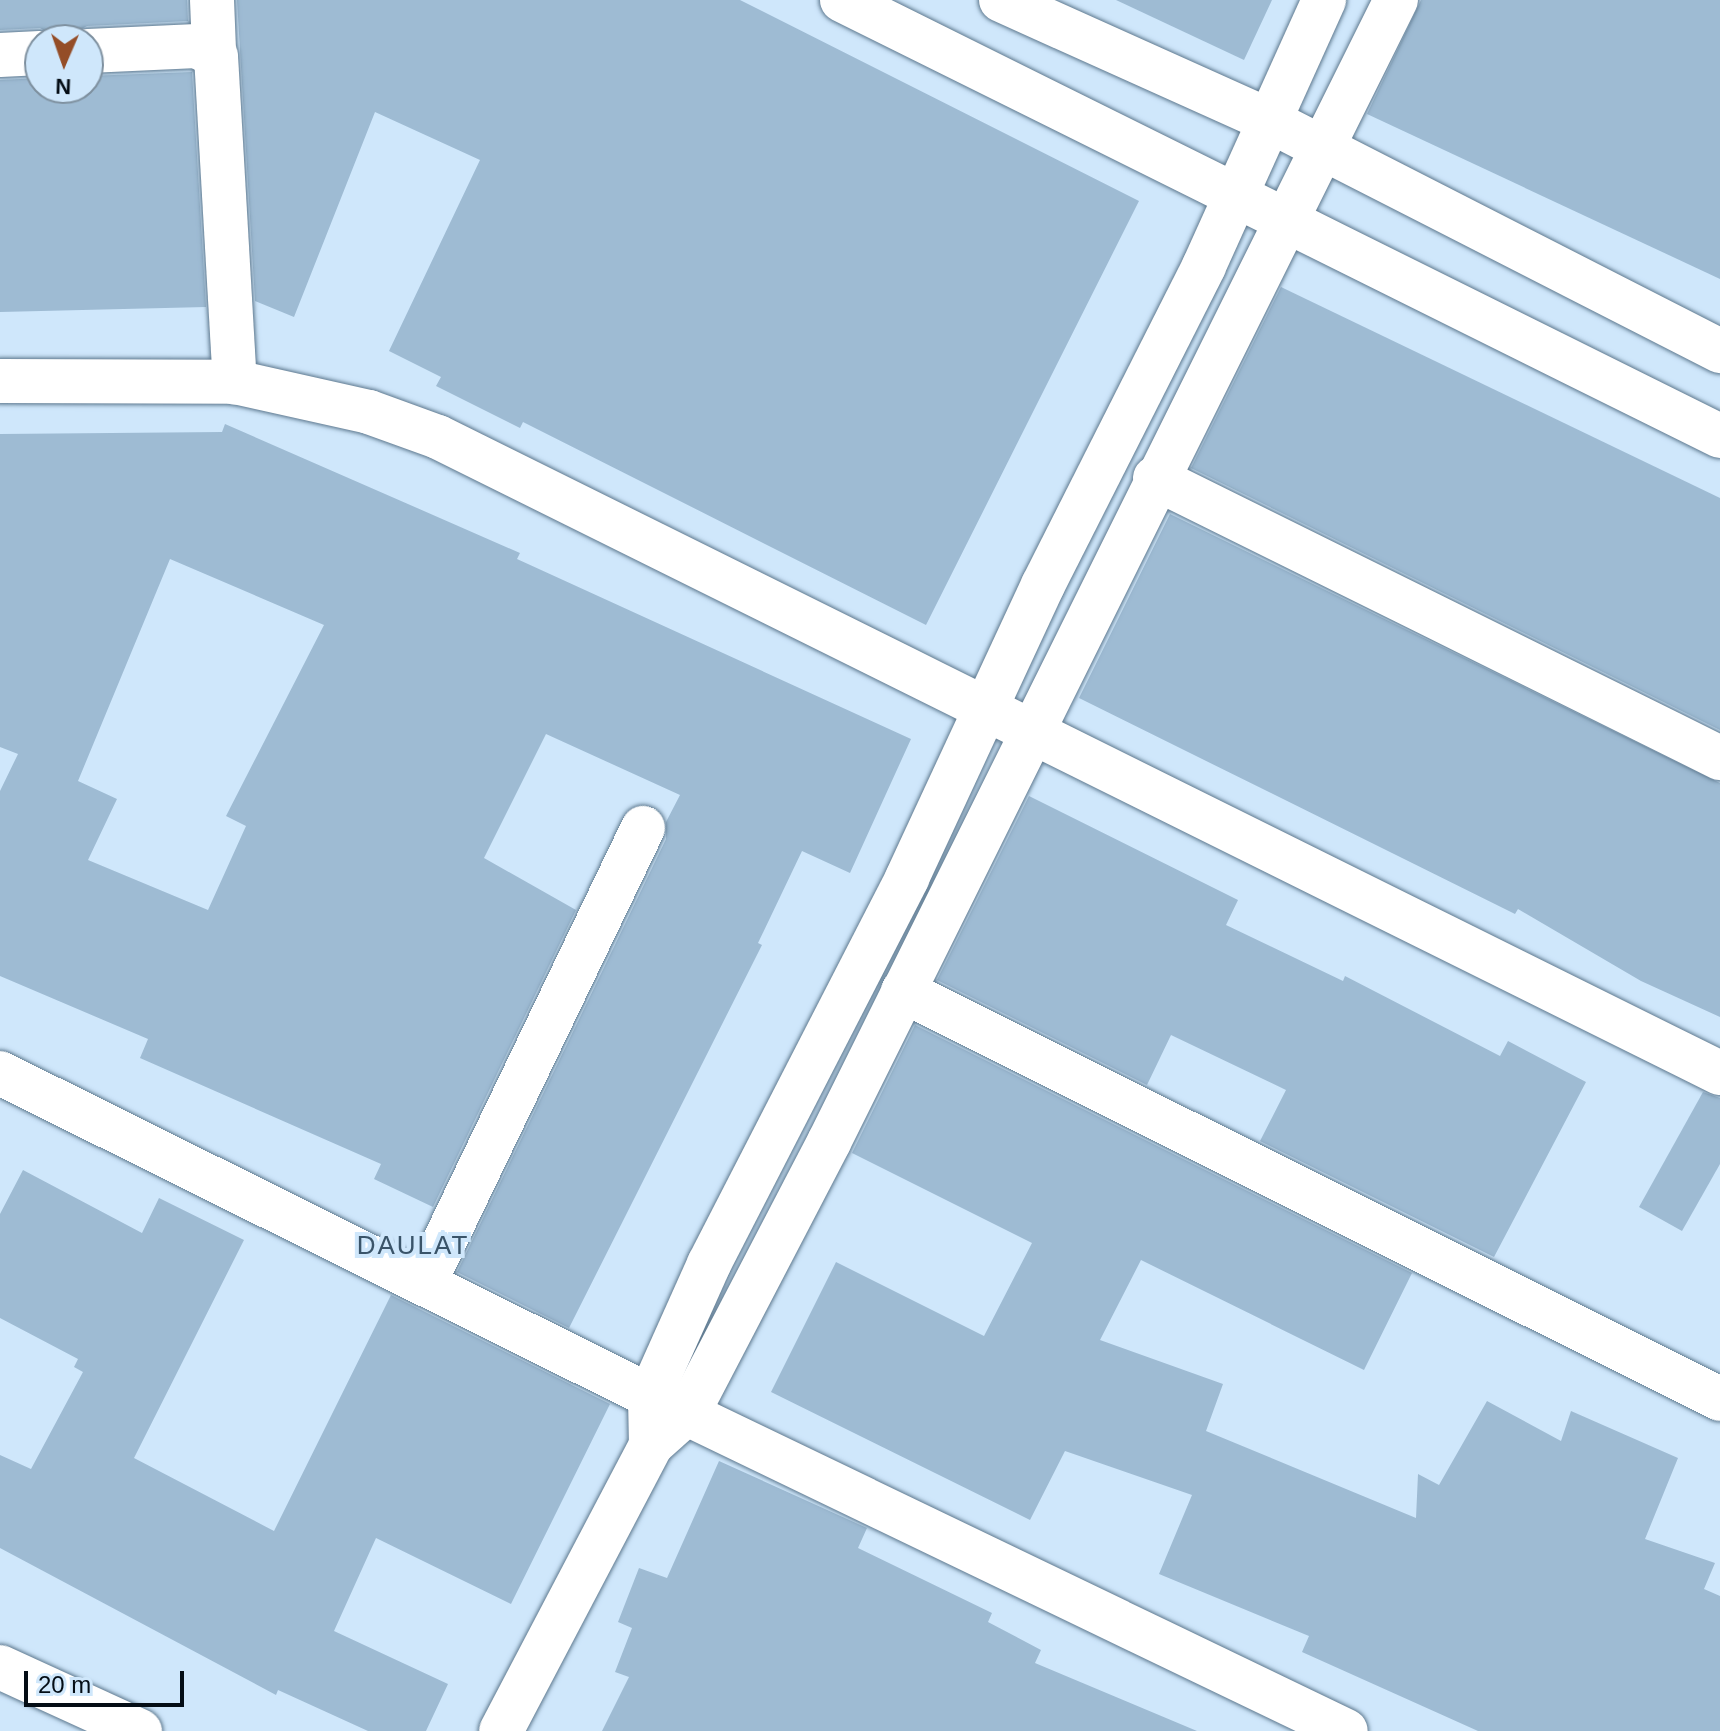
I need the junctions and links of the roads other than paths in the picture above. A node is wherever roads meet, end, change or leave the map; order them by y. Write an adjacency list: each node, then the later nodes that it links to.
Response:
1 (212, 0): 7 (street)
2 (842, 0): 12 (street)
3 (1001, 0): 10 (street)
4 (1324, 0): 10 (street)
5 (1396, 0): 11 (street)
6 (104, 50): 7 (street)
7 (214, 50): 16 (street)
8 (24, 54): 9 (street)
9 (0, 55)
10 (1268, 120): 11 (street); 12 (street)
11 (1326, 150): 13 (street); 14 (street)
12 (1235, 194): 13 (street); 19 (street)
13 (1289, 217): 17 (street); 18 (street)
14 (1720, 351)
15 (0, 381): 16 (street)
16 (235, 382): 19 (street)
17 (1720, 436)
18 (1155, 478): 20 (street); 21 (street)
19 (988, 709): 20 (street); 28 (street)
20 (1032, 729): 23 (street); 25 (street)
21 (1720, 758)
22 (643, 828): 26 (street)
23 (903, 991): 27 (street); 28 (street)
24 (0, 1073): 26 (street)
25 (1720, 1073)
26 (424, 1284): 28 (street)
27 (1720, 1399)
28 (670, 1404): 31 (street); 32 (street)
29 (0, 1667): 30 (street)
30 (140, 1731)
31 (501, 1731)
32 (1346, 1731)

